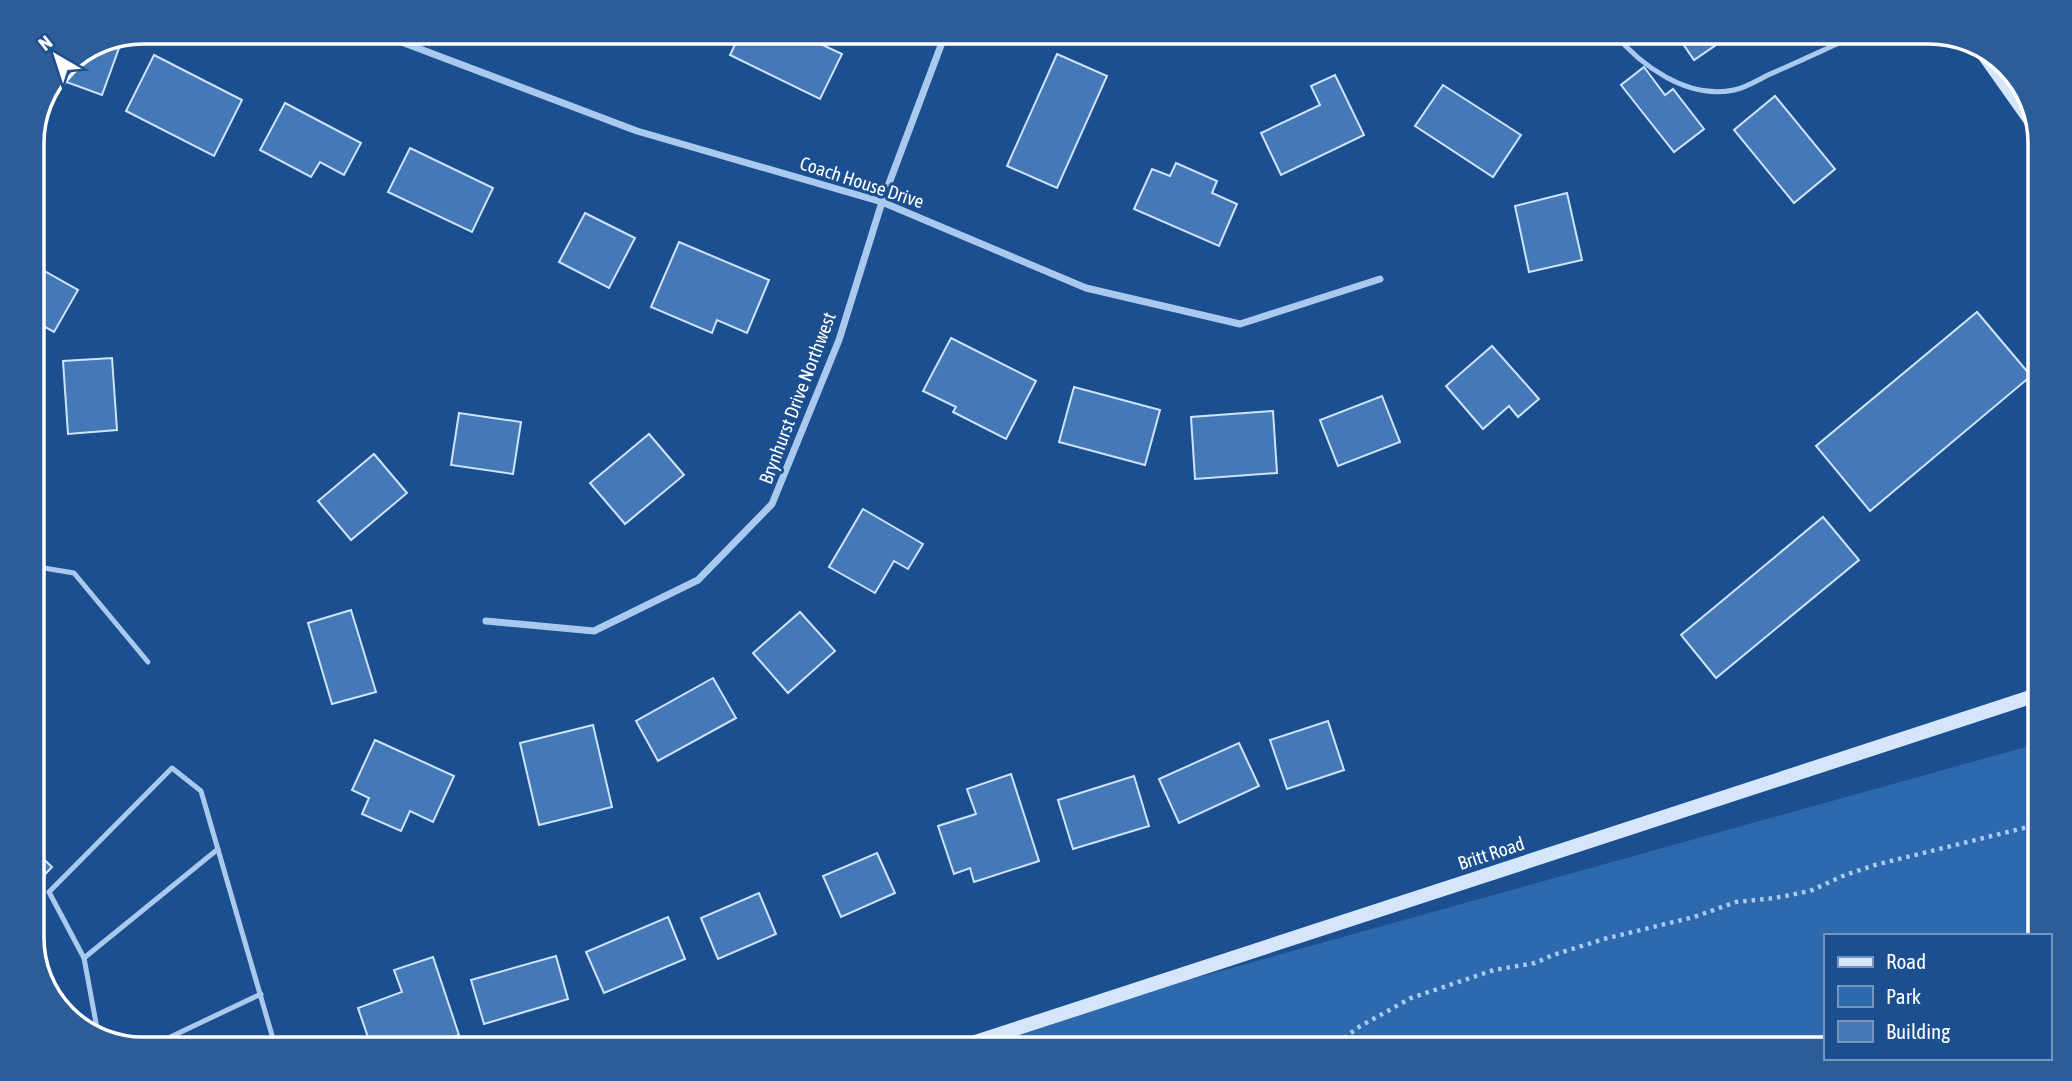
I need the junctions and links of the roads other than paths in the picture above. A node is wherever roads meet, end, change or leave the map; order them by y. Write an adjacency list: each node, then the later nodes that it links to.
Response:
1 (407, 44): 7 (street, Coach House Drive)
2 (941, 44): 7 (street, Brynhurst Drive Northwest)
3 (1623, 44): 4 (lane)
4 (1837, 44)
5 (1993, 67): 6 (street)
6 (2022, 108)
7 (882, 202): 8 (street, Coach House Drive); 10 (street, Brynhurst Drive Northwest)
8 (1380, 279)
9 (44, 568): 11 (lane)
10 (486, 621)
11 (148, 662)
12 (2028, 698): 19 (street, Britt Road)
13 (218, 849): 14 (lane); 14 (lane); 15 (lane)
14 (84, 958): 16 (lane)
15 (261, 994): 17 (lane); 18 (lane)
16 (97, 1026)
17 (170, 1037)
18 (273, 1037)
19 (991, 1037)

